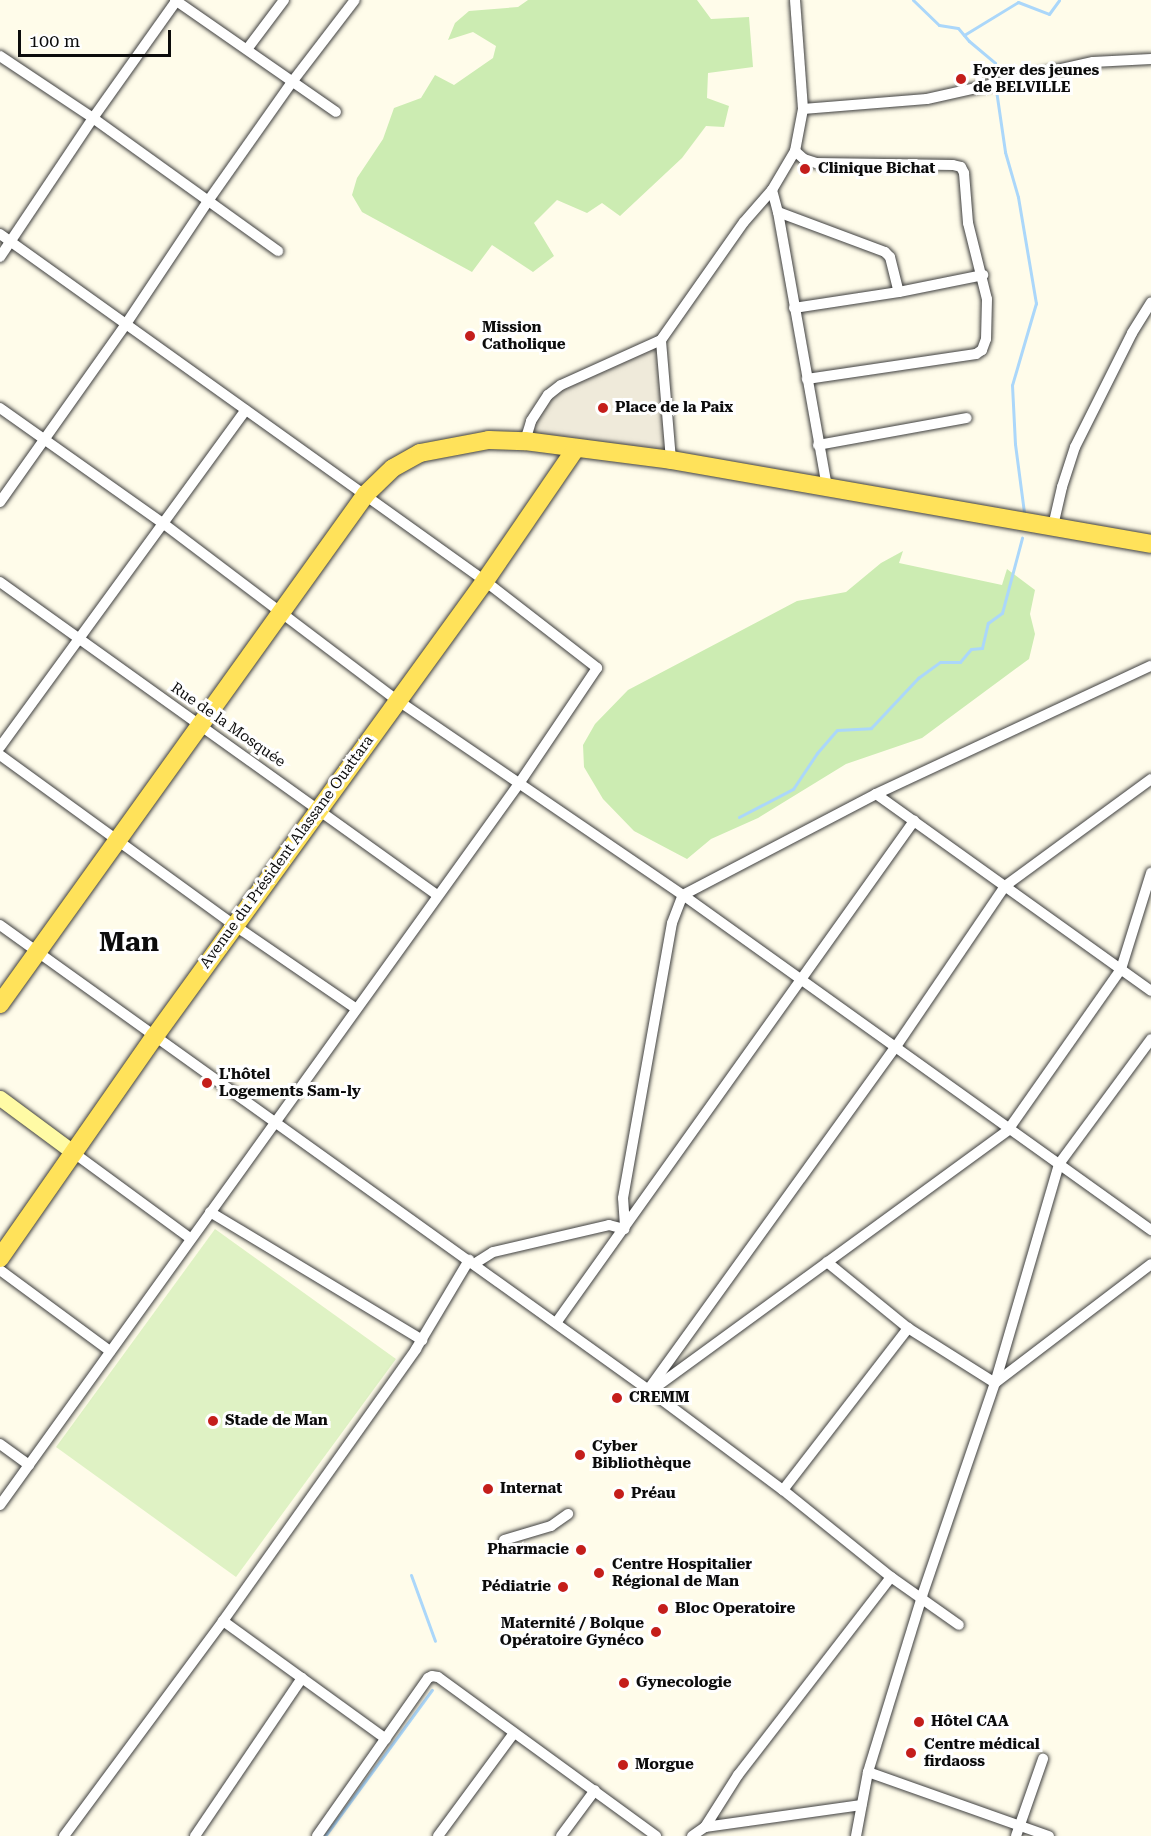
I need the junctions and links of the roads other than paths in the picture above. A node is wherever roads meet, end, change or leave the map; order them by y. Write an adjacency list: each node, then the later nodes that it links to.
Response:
1 (284, 0): 5 (street)
2 (355, 0): 8 (street)
3 (795, 0): 9 (street)
4 (180, 2): 5 (street); 11 (street)
5 (248, 48): 8 (street)
6 (0, 56): 11 (street)
7 (1151, 59): 9 (street)
8 (292, 82): 10 (street); 14 (street)
9 (803, 109): 12 (street)
10 (336, 112)
11 (93, 118): 14 (street); 17 (street)
12 (795, 151): 13 (street); 20 (street)
13 (772, 189): 15 (street); 25 (street)
14 (208, 201): 18 (street); 24 (street)
15 (778, 212): 21 (street); 23 (street)
16 (0, 234): 17 (street)
17 (11, 242): 19 (street); 24 (street)
18 (278, 251)
19 (0, 256)
20 (983, 275): 21 (street); 26 (street)
21 (899, 292): 23 (street)
22 (1151, 303): 39 (street)
23 (794, 308): 26 (street)
24 (126, 324): 28 (street); 30 (street)
25 (661, 340): 31 (street); 34 (street)
26 (807, 379): 32 (street)
27 (0, 408): 30 (street)
28 (246, 410): 36 (street); 38 (street)
29 (967, 418): 32 (street)
30 (44, 440): 37 (street); 38 (street)
31 (525, 441): 33 (main road); 36 (main road)
32 (818, 445): 35 (street)
33 (576, 448): 34 (main road); 41 (main road, Avenue du Président Alassane Ouattara)
34 (671, 460): 35 (main road)
35 (827, 486): 39 (main road)
36 (366, 495): 41 (street); 43 (main road)
37 (0, 502)
38 (164, 524): 43 (street); 44 (street)
39 (1053, 526): 40 (main road)
40 (1151, 544)
41 (485, 581): 46 (main road, Avenue du Président Alassane Ouattara); 51 (street)
42 (0, 582): 44 (street, Rue de la Mosquée)
43 (280, 614): 46 (street); 47 (main road)
44 (78, 638): 47 (street, Rue de la Mosquée); 48 (street)
45 (1151, 666): 52 (street)
46 (398, 700): 51 (street); 53 (main road, Avenue du Président Alassane Ouattara)
47 (201, 724): 53 (street, Rue de la Mosquée); 55 (main road)
48 (0, 747)
49 (0, 755): 55 (street)
50 (1151, 779): 57 (street)
51 (518, 785): 58 (street); 59 (street)
52 (876, 794): 54 (street); 59 (street)
53 (318, 808): 58 (street, Rue de la Mosquée); 61 (main road, Avenue du Président Alassane Ouattara)
54 (914, 821): 57 (street); 64 (street)
55 (117, 840): 61 (street); 62 (main road)
56 (1151, 873): 63 (street)
57 (1005, 886): 63 (street); 70 (street)
58 (437, 895): 67 (street)
59 (683, 895): 64 (street); 77 (street)
60 (0, 925): 62 (street)
61 (234, 925): 67 (street); 68 (main road, Avenue du Président Alassane Ouattara)
62 (37, 952): 66 (main road); 68 (street)
63 (1121, 969): 65 (street); 73 (street)
64 (801, 979): 70 (street); 77 (street)
65 (1151, 991)
66 (0, 1004)
67 (355, 1008): 72 (street)
68 (155, 1036): 72 (street); 74 (main road, Avenue du Président Alassane Ouattara)
69 (1151, 1038): 75 (street)
70 (894, 1048): 73 (street); 90 (street)
71 (0, 1098): 74 (main road)
72 (274, 1121): 76 (street); 81 (street)
73 (1008, 1130): 75 (street); 82 (street)
74 (74, 1153): 79 (street); 80 (main road, Avenue du Président Alassane Ouattara)
75 (1059, 1164): 78 (street); 89 (street)
76 (210, 1212): 79 (street); 87 (street)
77 (624, 1228): 81 (street); 85 (street)
78 (1151, 1230)
79 (191, 1239): 88 (street)
80 (0, 1258)
81 (471, 1262): 85 (street); 87 (street)
82 (827, 1262): 86 (street); 90 (street)
83 (1151, 1264): 89 (street)
84 (0, 1270): 88 (street)
85 (556, 1323): 90 (street)
86 (908, 1328): 89 (street); 93 (street)
87 (422, 1340): 99 (street)
88 (110, 1351): 92 (street)
89 (995, 1383): 98 (street)
90 (649, 1391): 93 (street)
91 (0, 1444): 92 (street)
92 (29, 1465): 94 (street)
93 (783, 1490): 97 (street)
94 (0, 1505)
95 (568, 1514): 96 (street)
96 (504, 1540)
97 (891, 1576): 98 (street); 108 (street)
98 (922, 1596): 100 (street); 105 (street)
99 (223, 1621): 101 (street); 110 (street)
100 (959, 1624)
101 (302, 1678): 103 (street); 111 (street)
102 (514, 1733): 103 (street); 106 (street); 113 (street)
103 (386, 1739): 112 (street)
104 (1043, 1759): 109 (street)
105 (868, 1772): 107 (street); 109 (street)
106 (595, 1790): 114 (street); 115 (street)
107 (861, 1805): 108 (street); 117 (street)
108 (705, 1827): 116 (street)
109 (1018, 1830): 118 (street)
110 (64, 1836)
111 (195, 1836)
112 (317, 1836)
113 (438, 1836)
114 (561, 1836)
115 (656, 1836)
116 (692, 1836)
117 (856, 1836)
118 (1049, 1836)

